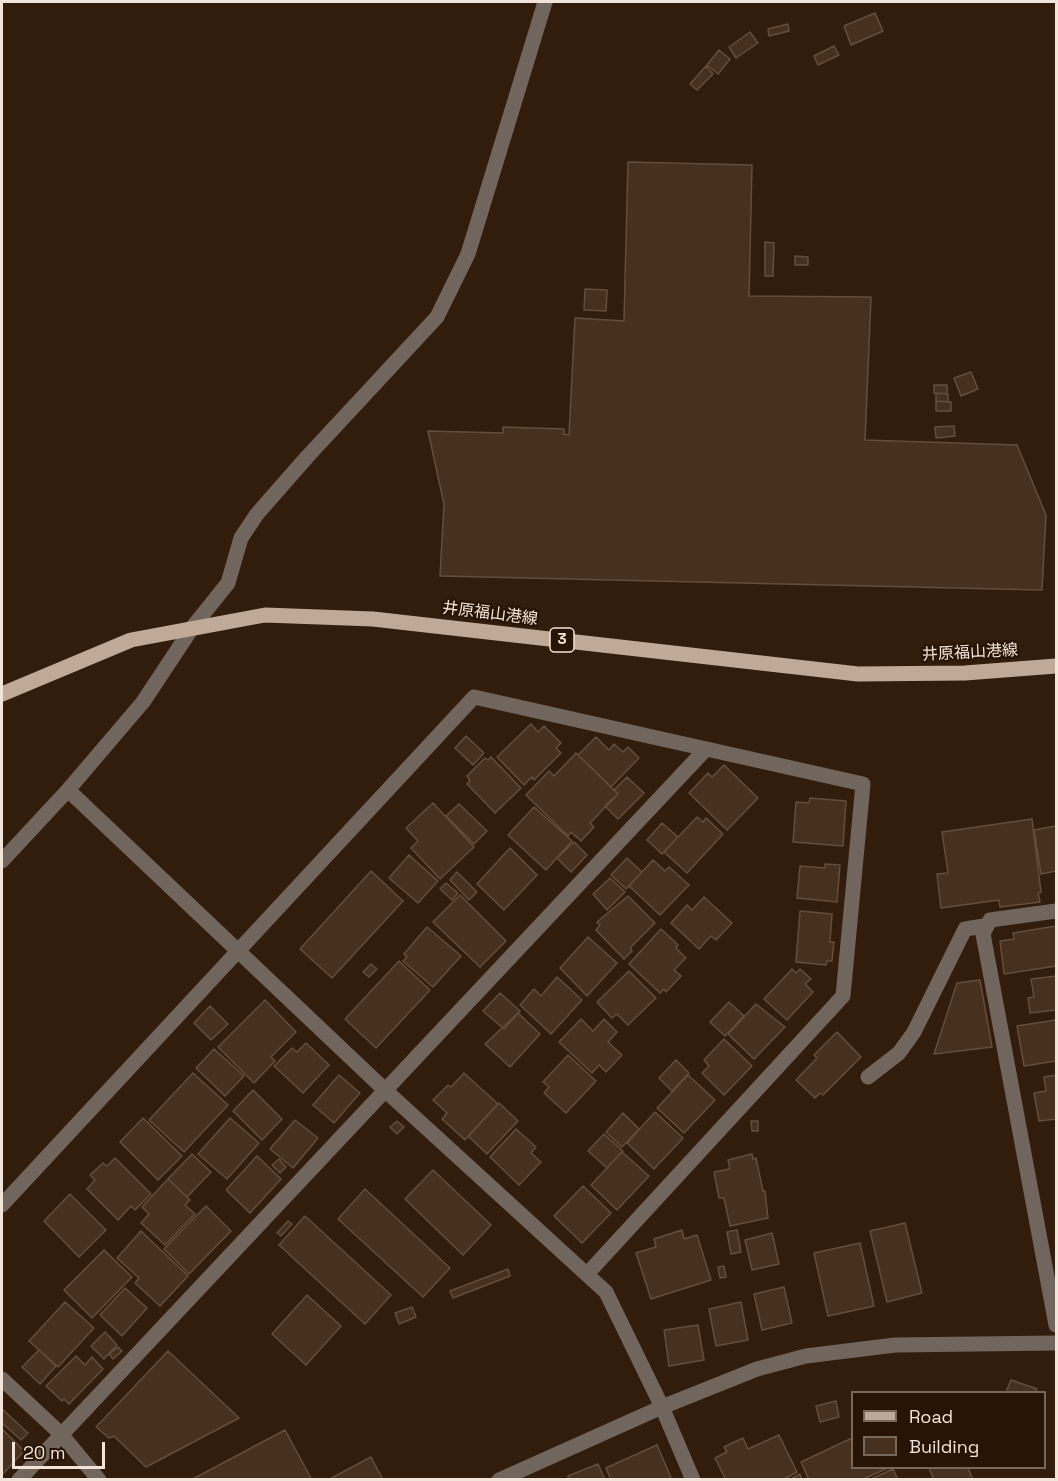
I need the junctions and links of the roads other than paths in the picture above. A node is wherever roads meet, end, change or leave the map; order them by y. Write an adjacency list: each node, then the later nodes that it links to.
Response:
1 (545, 2): 2 (street)
2 (192, 628): 3 (main road, 井原福山港線 / 3); 4 (main road, 井原福山港線 / 3); 6 (street)
3 (1056, 666)
4 (2, 694)
5 (705, 750): 10 (street); 12 (street); 14 (street)
6 (68, 789): 7 (street); 10 (street)
7 (2, 861)
8 (1056, 911): 9 (street)
9 (984, 926): 11 (street); 15 (street)
10 (239, 951): 12 (street); 13 (street)
11 (868, 1077)
12 (386, 1091): 14 (street); 19 (street)
13 (2, 1205)
14 (588, 1273): 18 (street)
15 (1056, 1325)
16 (1056, 1343): 18 (street)
17 (2, 1379): 19 (street)
18 (662, 1407): 22 (street); 23 (street)
19 (61, 1434): 20 (street); 21 (street)
20 (19, 1479)
21 (99, 1479)
22 (499, 1479)
23 (693, 1479)

